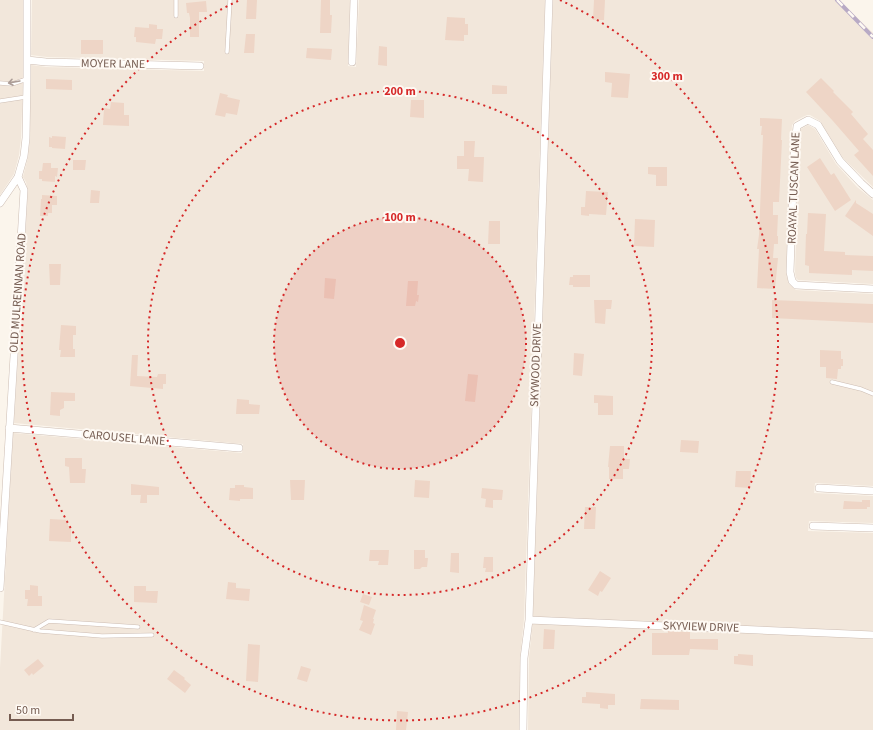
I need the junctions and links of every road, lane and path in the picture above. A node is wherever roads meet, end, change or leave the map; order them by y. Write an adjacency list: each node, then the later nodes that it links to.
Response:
1 (27, 0): 8 (street)
2 (176, 0): 6 (lane)
3 (230, 0): 7 (lane)
4 (354, 0): 9 (street)
5 (549, 0): 28 (street, SKYWOOD DRIVE)
6 (176, 16)
7 (227, 52)
8 (27, 60): 10 (street, MOYER LANE); 11 (street)
9 (352, 62)
10 (200, 66)
11 (27, 79): 12 (lane, one-way to 12); 13 (street)
12 (0, 83)
13 (26, 97): 14 (lane); 15 (street)
14 (0, 101)
15 (18, 177): 17 (street); 21 (street, OLD MULRENNAN ROAD)
16 (873, 194): 18 (street, ROAYAL TUSCAN LANE)
17 (0, 203)
18 (873, 289)
19 (832, 382): 20 (lane)
20 (873, 394)
21 (9, 428): 22 (street, CAROUSEL LANE); 27 (street, OLD MULRENNAN ROAD)
22 (238, 448)
23 (819, 488): 24 (street)
24 (873, 491)
25 (813, 526): 26 (street)
26 (873, 528)
27 (0, 588)
28 (529, 620): 32 (street, SKYVIEW DRIVE); 34 (street, SKYWOOD DRIVE)
29 (0, 622): 31 (lane)
30 (138, 627): 31 (lane)
31 (34, 630): 33 (lane)
32 (873, 634)
33 (152, 635)
34 (524, 730)

